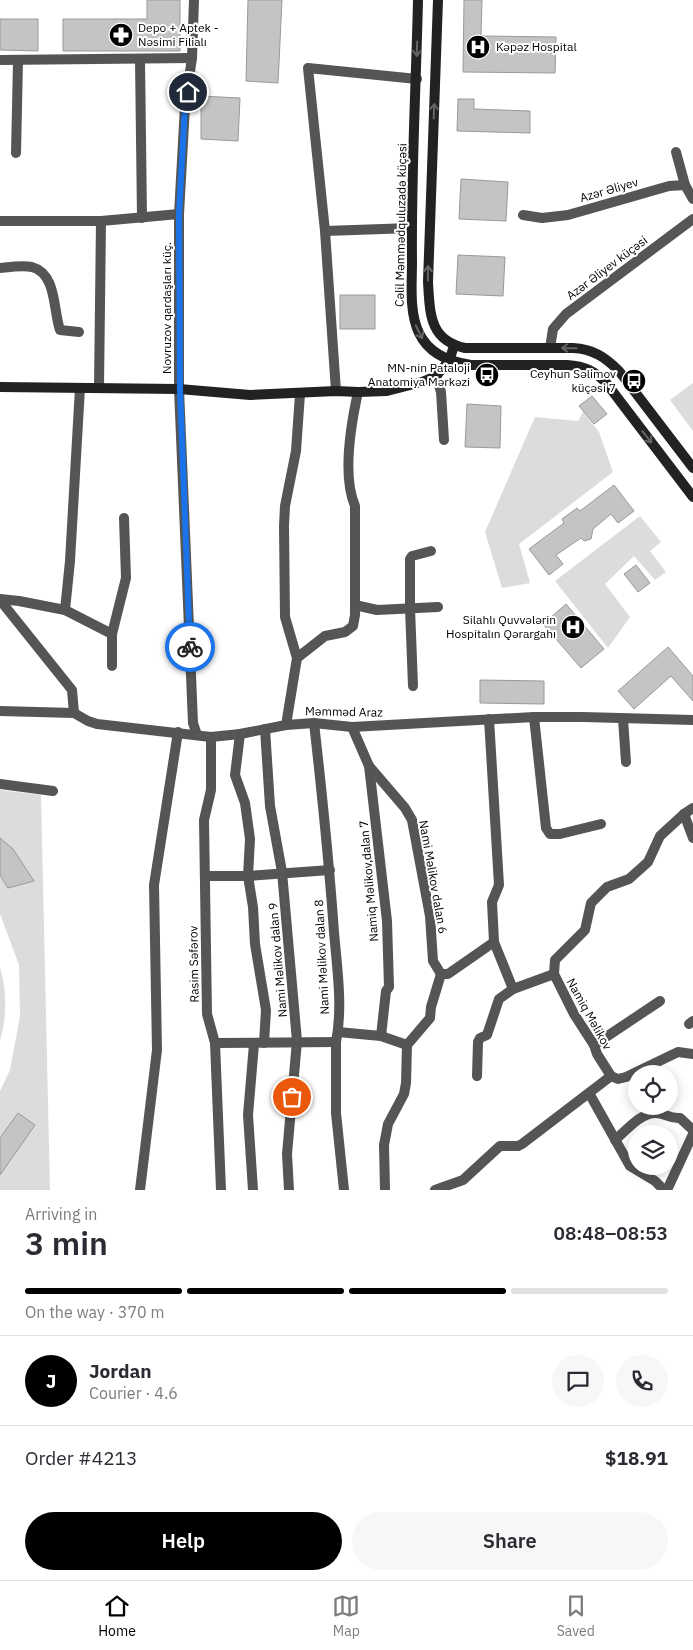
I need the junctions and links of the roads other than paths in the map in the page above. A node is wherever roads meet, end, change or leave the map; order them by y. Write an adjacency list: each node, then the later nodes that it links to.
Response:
1 (194, 0): 4 (street, Novruzov qardaşları küç.)
2 (418, 0): 8 (main road, Cəlil Məmmədquluzadə küçəsi, one-way to 8)
3 (438, 0): 12 (main road, one-way to 3)
4 (192, 58): 5 (street); 15 (street, Novruzov qardaşları küç.)
5 (140, 59): 7 (street); 17 (street)
6 (0, 60): 7 (street)
7 (18, 61): 10 (street)
8 (417, 79): 11 (main road, Cəlil Məmmədquluzadə küçəsi); 22 (street)
9 (676, 152): 13 (street)
10 (16, 153)
11 (414, 166): 12 (main road); 21 (main road, Cəlil Məmmədquluzadə küçəsi)
12 (432, 166): 25 (main road, one-way to 12)
13 (685, 185): 14 (street); 16 (street, Azər Əliyev)
14 (693, 199)
15 (179, 214): 17 (street); 32 (street, Novruzov qardaşları küç.)
16 (523, 215)
17 (142, 218): 20 (street)
18 (693, 219): 26 (street, Azər Əliyev küçəsi)
19 (0, 221): 20 (street)
20 (101, 221): 30 (street)
21 (412, 228): 22 (street); 27 (main road, Cəlil Məmmədquluzadə küçəsi, one-way to 27)
22 (326, 231): 33 (street)
23 (0, 268): 24 (street)
24 (78, 332)
25 (454, 346): 26 (main road); 27 (main road)
26 (550, 348): 36 (main road, one-way to 26)
27 (449, 360): 28 (main road); 37 (main road, Cəlil Məmmədquluzadə küçəsi)
28 (436, 376): 34 (main road); 38 (street)
29 (0, 387): 31 (main road)
30 (99, 387): 31 (main road); 32 (main road)
31 (80, 388): 47 (street)
32 (180, 389): 35 (main road); 64 (street, Novruzov qardaşları küç.)
33 (336, 391): 34 (main road); 35 (main road)
34 (358, 392): 44 (street)
35 (300, 394): 49 (street)
36 (648, 410): 37 (main road); 39 (main road)
37 (634, 420): 40 (main road, Cəlil Məmmədquluzadə küçəsi, one-way to 40)
38 (444, 440)
39 (693, 468)
40 (693, 497)
41 (124, 518): 48 (street)
42 (431, 551): 46 (street)
43 (0, 600): 47 (street); 53 (street)
44 (355, 605): 46 (street); 49 (street)
45 (438, 607): 46 (street)
46 (410, 608): 51 (street)
47 (65, 610): 48 (street)
48 (112, 634): 50 (street)
49 (297, 658): 59 (street)
50 (112, 666)
51 (413, 686)
52 (0, 711): 53 (street, Məmməd Araz)
53 (74, 713): 62 (street, Məmməd Araz)
54 (534, 717): 55 (street, Məmməd Araz); 56 (street, Məmməd Araz); 71 (street)
55 (623, 718): 57 (street, Məmməd Araz); 66 (street)
56 (489, 719): 60 (street, Məmməd Araz); 77 (street)
57 (693, 720)
58 (314, 723): 59 (street, Məmməd Araz); 60 (street, Məmməd Araz); 73 (street, Nami Məlikov dalan 8)
59 (286, 725): 61 (street, Məmməd Araz)
60 (352, 727): 67 (street, Namiq Məlikov,dalan 7)
61 (265, 730): 63 (street, Məmməd Araz); 74 (street, Nami Məlikov dalan 9)
62 (178, 732): 64 (street, Məmməd Araz); 96 (street)
63 (240, 734): 65 (street, Məmməd Araz); 76 (street)
64 (197, 735): 65 (street, Məmməd Araz)
65 (211, 737): 75 (street, Rasim Səfərov)
66 (626, 762)
67 (369, 766): 78 (street, Nami Məlikov dalan 6); 82 (street, Namiq Məlikov,dalan 7)
68 (0, 784): 69 (street)
69 (54, 791)
70 (689, 811): 72 (street); 79 (street)
71 (601, 824)
72 (693, 838)
73 (330, 870): 74 (street); 83 (street, Nami Məlikov dalan 8)
74 (282, 872): 76 (street); 84 (street, Nami Məlikov dalan 9)
75 (205, 876): 76 (street); 85 (street, Rasim Səfərov)
76 (248, 876): 86 (street)
77 (494, 942): 78 (street); 80 (street)
78 (441, 974): 87 (street)
79 (554, 974): 80 (street, Namiq Məlikov); 88 (street, Namiq Məlikov)
80 (513, 989): 90 (street)
81 (660, 1001): 88 (street)
82 (381, 1036): 83 (street); 87 (street)
83 (337, 1037): 84 (street); 100 (street, Nami Məlikov dalan 8)
84 (297, 1041): 86 (street); 99 (street, Nami Məlikov dalan 9)
85 (215, 1043): 86 (street); 97 (street, Rasim Səfərov)
86 (259, 1044): 98 (street)
87 (407, 1045): 101 (street)
88 (594, 1045): 91 (street, Namiq Məlikov)
89 (693, 1054): 91 (street)
90 (477, 1076)
91 (611, 1076): 92 (street)
92 (589, 1093): 95 (street); 102 (street)
93 (693, 1130): 95 (street)
94 (693, 1134): 103 (street)
95 (615, 1140): 103 (street)
96 (140, 1190)
97 (221, 1190)
98 (253, 1190)
99 (289, 1190)
100 (344, 1190)
101 (386, 1190)
102 (435, 1190)
103 (666, 1190)

